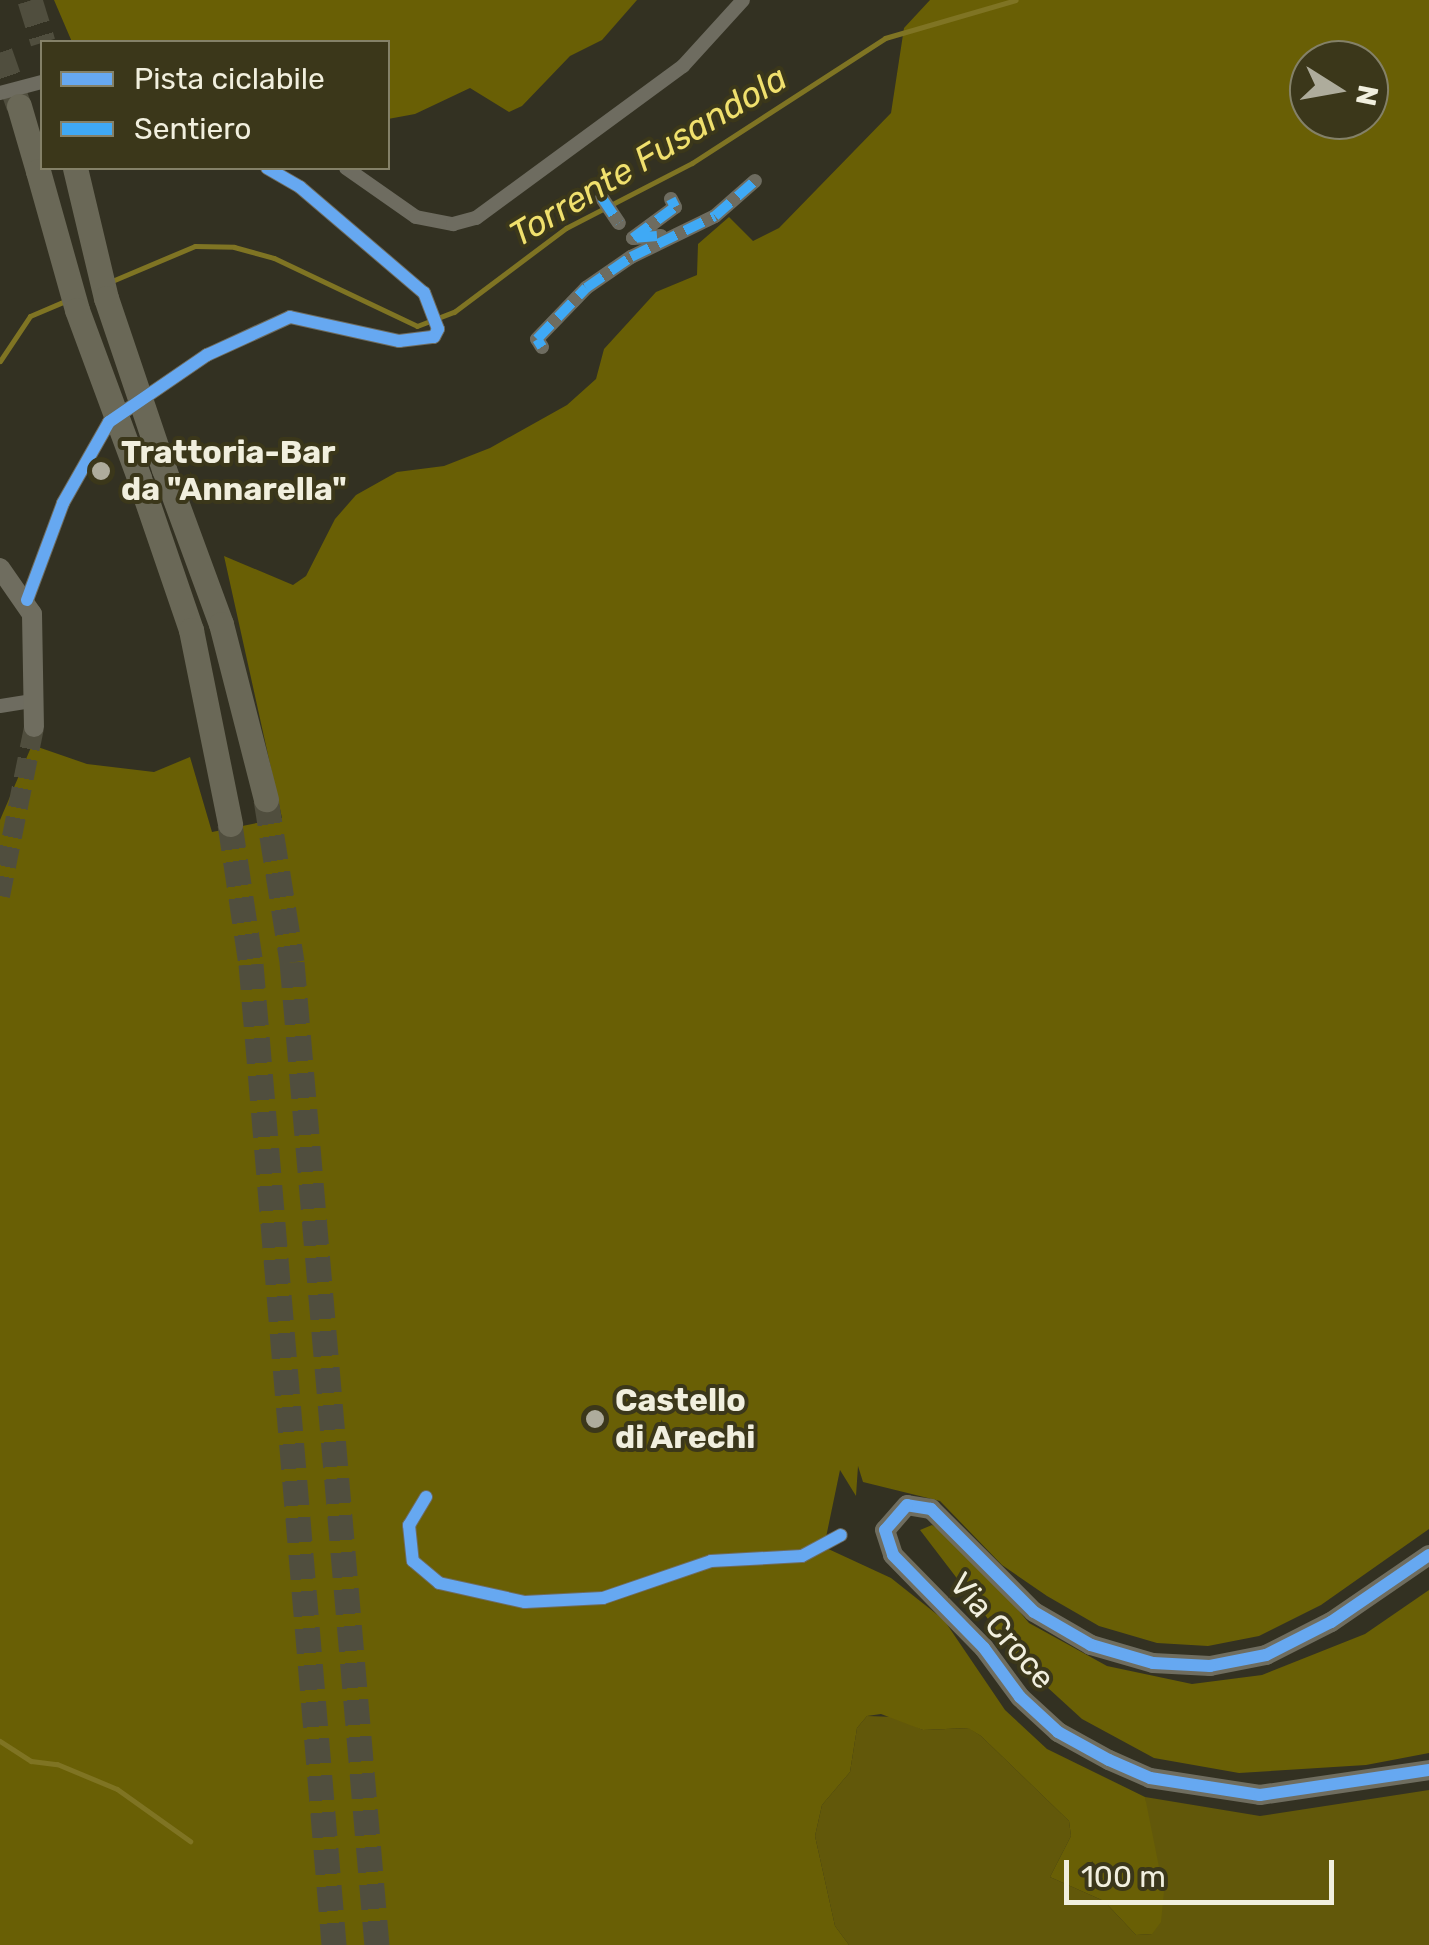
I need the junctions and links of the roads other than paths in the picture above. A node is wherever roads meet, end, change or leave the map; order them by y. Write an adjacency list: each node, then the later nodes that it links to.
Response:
1 (744, 0): 6 (street)
2 (40, 83): 3 (street)
3 (9, 99): 13 (highway, bridge)
4 (75, 170): 13 (highway, bridge)
5 (270, 170): 15 (street)
6 (349, 170)
7 (755, 181): 10 (street)
8 (602, 198): 11 (street)
9 (672, 200): 10 (street)
10 (719, 212): 12 (street)
11 (618, 223)
12 (542, 347)
13 (152, 473): 19 (highway); 20 (highway)
14 (0, 568): 15 (street)
15 (26, 600): 16 (street)
16 (36, 700): 17 (street); 18 (street)
17 (0, 706)
18 (34, 727)
19 (266, 800)
20 (230, 824)
21 (426, 1496): 22 (street)
22 (841, 1535)
23 (1429, 1555): 24 (street, Via Croce)
24 (1429, 1770)

